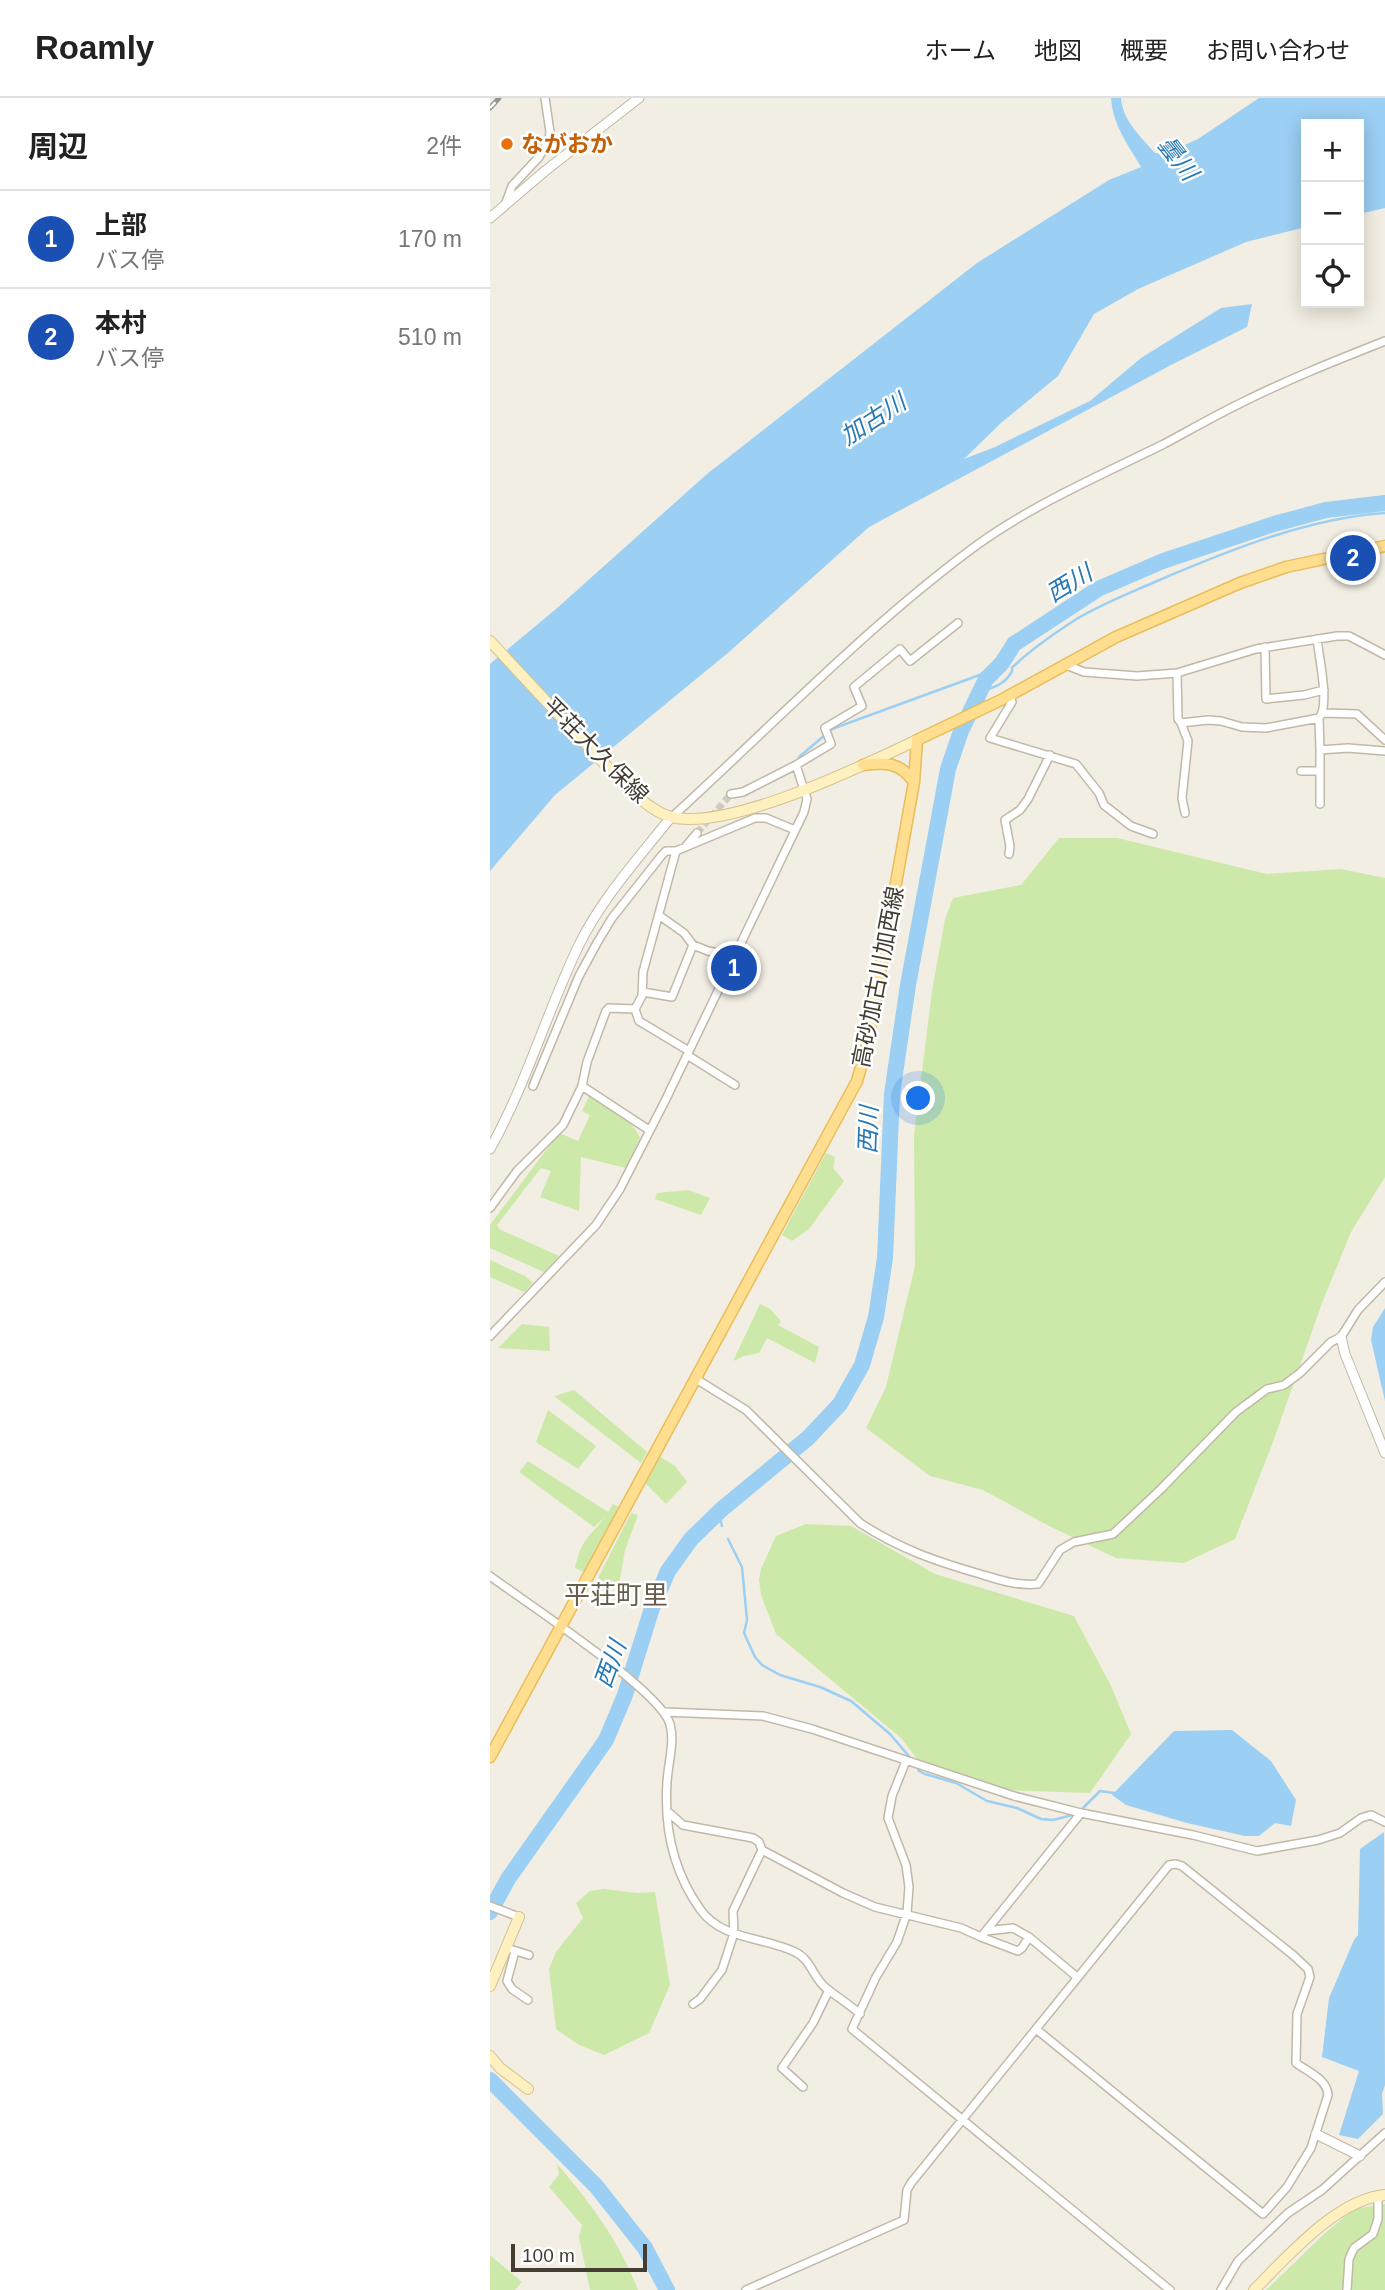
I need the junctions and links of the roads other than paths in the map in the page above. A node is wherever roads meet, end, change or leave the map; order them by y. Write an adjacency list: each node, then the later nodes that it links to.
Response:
1 (545, 98): 3 (street)
2 (639, 98): 3 (street)
3 (505, 205): 4 (street)
4 (490, 218)
5 (1385, 341): 32 (street)
6 (1385, 545): 12 (main road)
7 (958, 623): 23 (street)
8 (1317, 639): 10 (street); 11 (street); 14 (street)
9 (490, 641): 32 (main road, 平荘大久保線)
10 (1265, 647): 13 (street); 14 (street)
11 (1385, 655)
12 (1066, 665): 13 (street); 15 (main road)
13 (1177, 673): 17 (street)
14 (1324, 690): 16 (street)
15 (1006, 697): 18 (main road); 22 (street)
16 (1321, 716): 17 (street); 19 (street); 20 (street)
17 (1181, 723): 31 (street)
18 (917, 740): 24 (main road, 平荘大久保線); 27 (main road, 高砂加古川加西線)
19 (1385, 740)
20 (1320, 750): 21 (street); 26 (street)
21 (1385, 751)
22 (1050, 755): 35 (street); 38 (street)
23 (796, 765): 28 (street); 29 (street)
24 (863, 765): 27 (main road); 28 (main road, 平荘大久保線)
25 (1301, 771): 26 (street)
26 (1319, 771): 30 (street)
27 (914, 782): 54 (main road, 高砂加古川加西線)
28 (804, 791): 32 (main road, 平荘大久保線); 33 (street)
29 (731, 794)
30 (1320, 804)
31 (1185, 813)
32 (668, 816): 49 (street)
33 (795, 830): 36 (street); 41 (street)
34 (697, 833): 36 (street)
35 (1153, 834)
36 (685, 847): 37 (street)
37 (676, 850): 39 (street); 46 (street)
38 (1009, 854)
39 (660, 916): 40 (street); 42 (street)
40 (693, 945): 41 (street); 42 (street)
41 (734, 956): 44 (street)
42 (643, 992): 43 (street)
43 (635, 1009): 44 (street); 47 (street)
44 (688, 1053): 45 (street); 48 (street)
45 (735, 1085)
46 (533, 1086)
47 (582, 1086): 48 (street); 50 (street)
48 (649, 1130): 52 (street)
49 (490, 1149)
50 (490, 1208)
51 (1385, 1282): 53 (street)
52 (490, 1336)
53 (1341, 1337): 54 (street); 55 (street)
54 (696, 1379): 57 (main road, 高砂加古川加西線)
55 (1385, 1453)
56 (490, 1576): 57 (street)
57 (561, 1628): 58 (street); 59 (main road, 高砂加古川加西線)
58 (665, 1712): 60 (street); 61 (street)
59 (490, 1757)
60 (906, 1761): 62 (street); 66 (street)
61 (667, 1811): 64 (street); 68 (street)
62 (1081, 1813): 63 (street); 69 (street)
63 (1385, 1822)
64 (762, 1850): 66 (street); 68 (street)
65 (490, 1906): 67 (street)
66 (908, 1913): 69 (street); 78 (street)
67 (517, 1916): 71 (main road)
68 (734, 1933): 75 (street); 77 (street)
69 (983, 1934): 70 (street); 70 (street)
70 (1029, 1937): 73 (street)
71 (511, 1948): 72 (street); 74 (main road); 76 (street)
72 (529, 1955)
73 (1077, 1977): 79 (street); 85 (street)
74 (490, 1986)
75 (829, 1990): 78 (street); 81 (street)
76 (528, 2000)
77 (693, 2004)
78 (860, 2014): 83 (street)
79 (1036, 2029): 83 (street); 85 (street)
80 (490, 2056): 82 (main road)
81 (803, 2087)
82 (528, 2089)
83 (961, 2120): 88 (street); 89 (street)
84 (1385, 2133): 86 (street)
85 (1316, 2134): 86 (street)
86 (1360, 2156): 90 (street)
87 (1381, 2195): 91 (main road); 92 (street)
88 (746, 2290)
89 (1170, 2290)
90 (1221, 2290)
91 (1254, 2290)
92 (1347, 2290)

